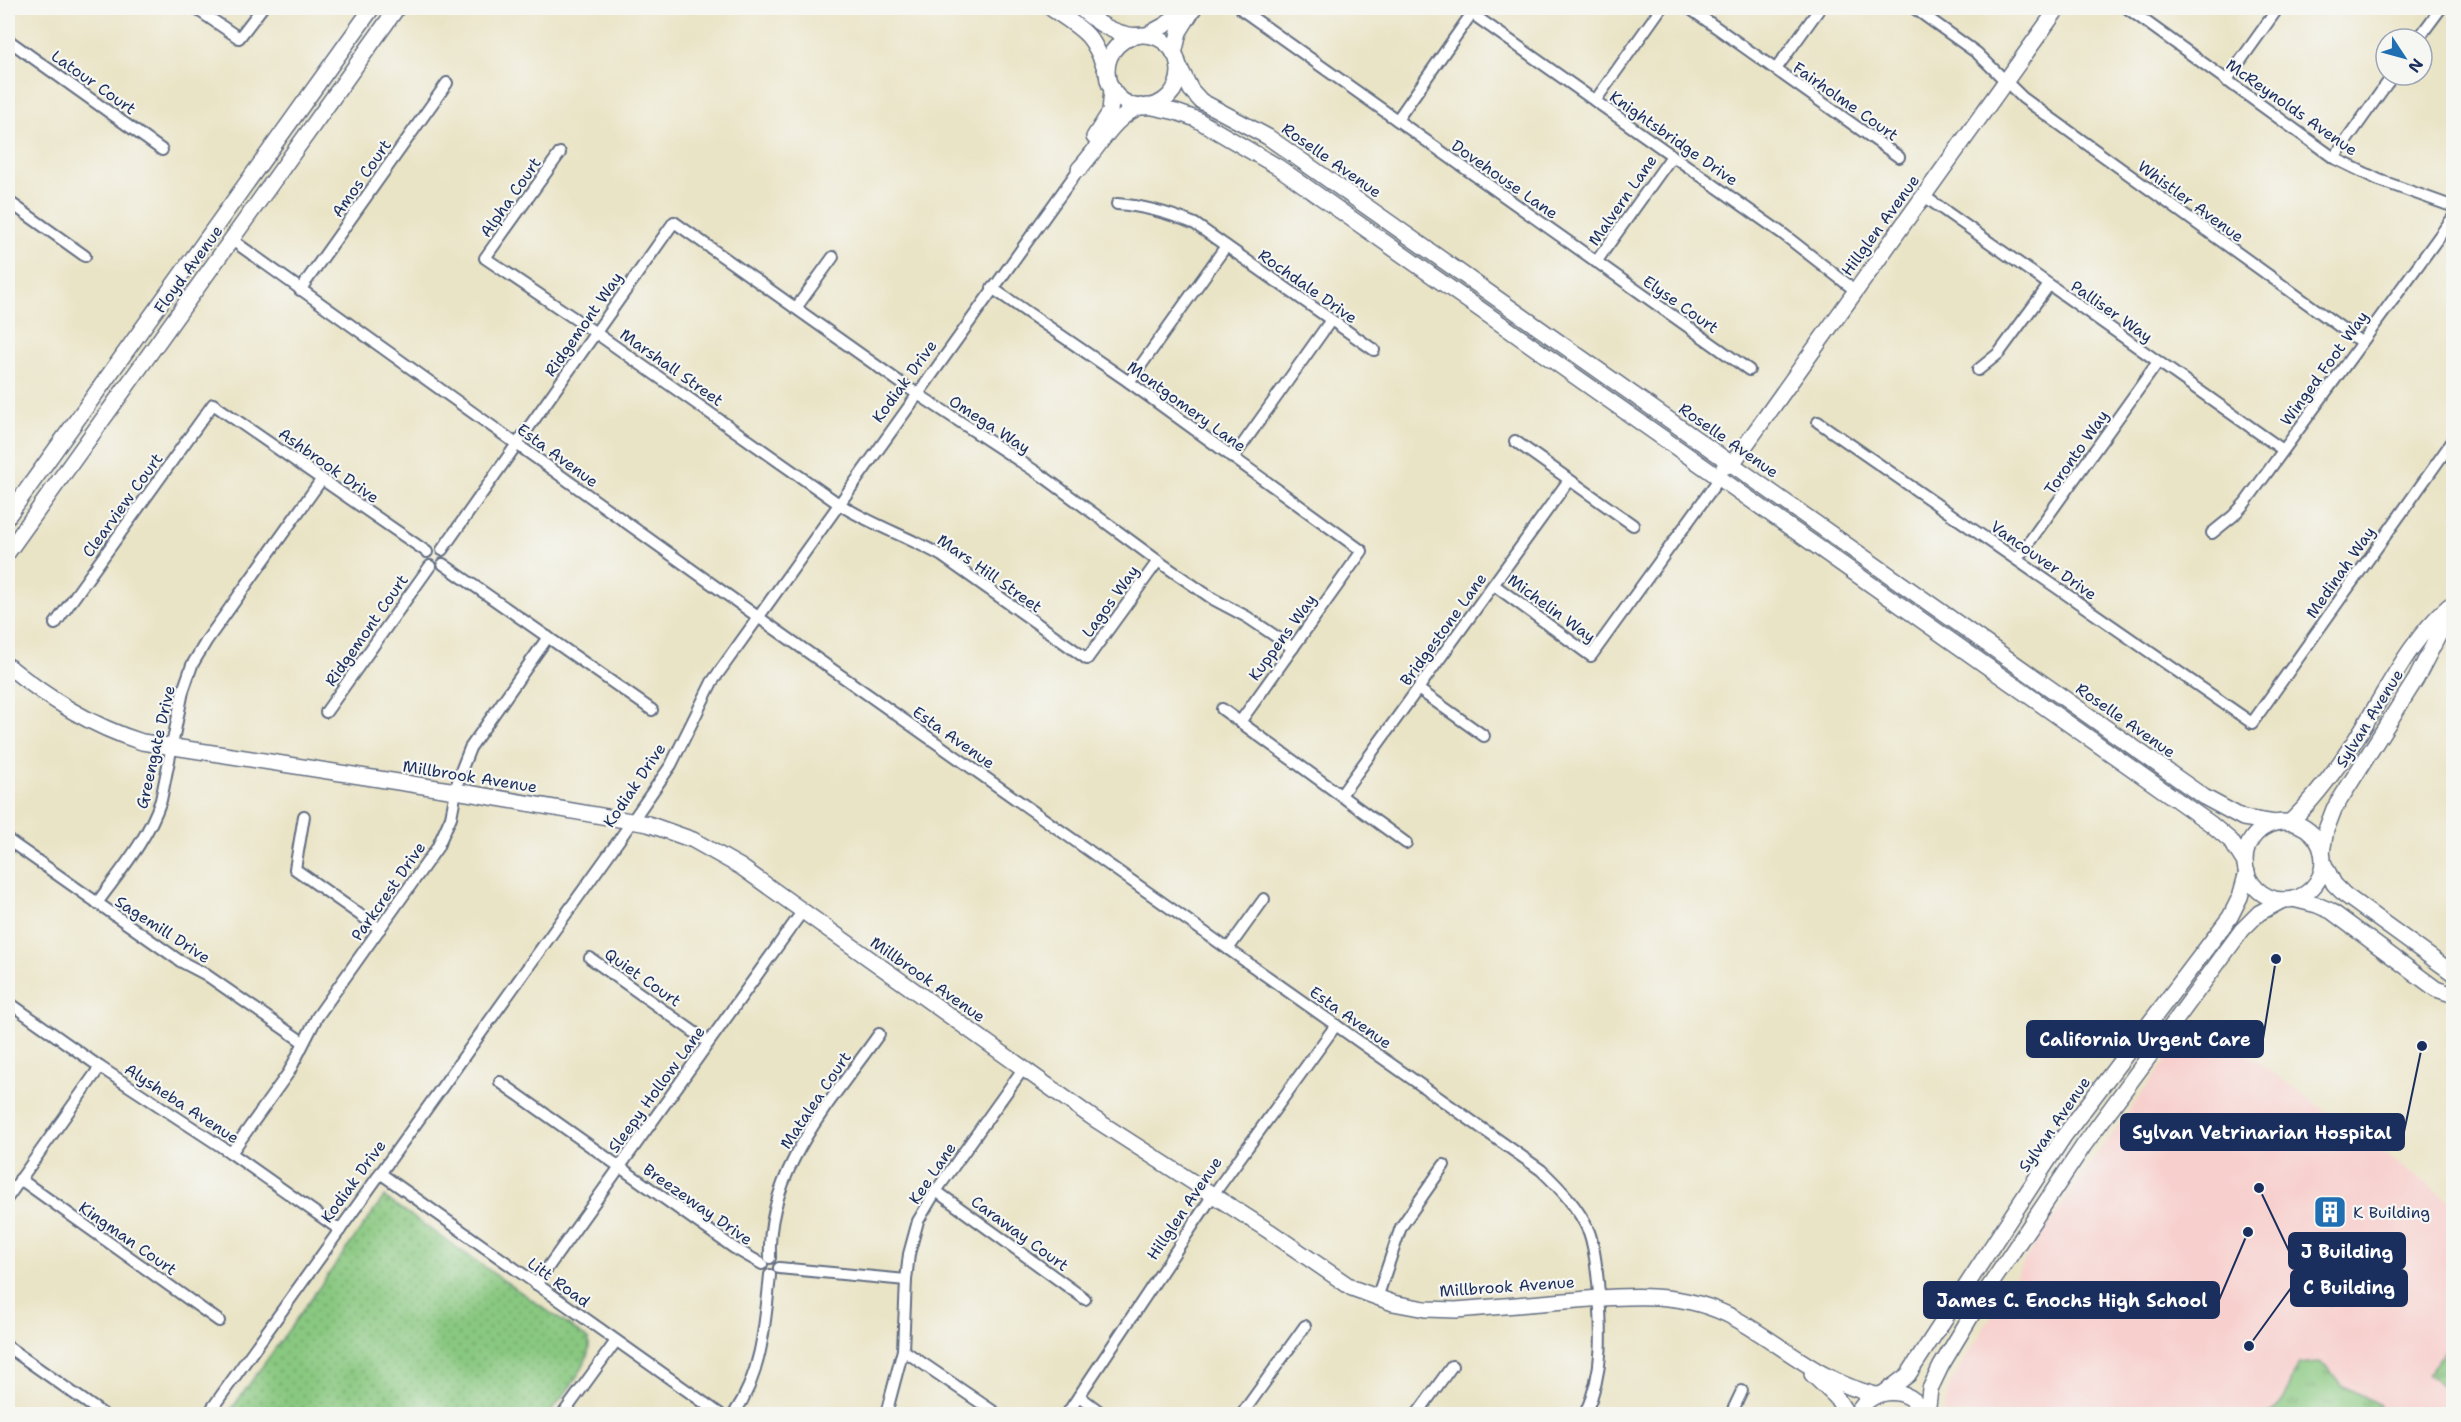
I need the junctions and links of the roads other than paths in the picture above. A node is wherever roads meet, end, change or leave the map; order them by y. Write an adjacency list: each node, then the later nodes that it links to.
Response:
1 (195, 8): 2 (street)
2 (262, 8)
3 (372, 8): 80 (main road, Floyd Avenue)
4 (386, 8): 22 (main road)
5 (397, 8): 22 (main road, Floyd Avenue)
6 (1051, 8): 26 (main road)
7 (1080, 8): 21 (main road)
8 (1183, 8): 21 (main road)
9 (1194, 8): 24 (main road)
10 (1661, 8): 32 (street)
11 (1689, 8): 25 (street, Fairholme Court)
12 (1820, 8): 25 (street)
13 (1914, 8): 27 (street, Whistler Avenue)
14 (2058, 8): 27 (main road, Hillglen Avenue)
15 (2127, 8): 28 (street, McReynolds Avenue)
16 (2278, 8): 28 (street)
17 (2441, 8): 20 (street)
18 (1242, 10): 34 (street, Dovehouse Lane)
19 (1468, 10): 32 (street, Knightsbridge Drive); 34 (street)
20 (2427, 27)
21 (1142, 36): 24 (main road); 26 (main road)
22 (375, 38): 47 (main road, Floyd Avenue)
23 (8, 40): 35 (street, Latour Court)
24 (1176, 59): 33 (main road); 75 (main road, Roselle Avenue)
25 (1776, 69): 38 (street, Fairholme Court)
26 (1107, 74): 31 (main road)
27 (2006, 80): 41 (main road, Hillglen Avenue); 60 (street, Whistler Avenue)
28 (2226, 81): 39 (street, McReynolds Avenue)
29 (447, 83): 55 (street, Amos Court)
30 (2384, 87): 39 (street)
31 (1112, 89): 33 (main road); 40 (main road, Kodiak Drive)
32 (1595, 101): 37 (street, Knightsbridge Drive)
33 (1144, 106): 40 (main road, Kodiak Drive); 68 (main road)
34 (1396, 120): 52 (street, Dovehouse Lane)
35 (162, 150)
36 (560, 153): 51 (street, Alpha Court)
37 (1672, 156): 52 (street, Malvern Lane); 56 (street, Knightsbridge Drive)
38 (1899, 157)
39 (2334, 158): 44 (street, McReynolds Avenue)
40 (1078, 169): 54 (street, Kodiak Drive)
41 (1924, 196): 53 (street, Palliser Way); 56 (main road, Hillglen Avenue)
42 (8, 201): 49 (street)
43 (1117, 204): 48 (street, Rochdale Drive)
44 (2454, 207)
45 (2454, 216): 60 (street, Winged Foot Way)
46 (674, 222): 57 (street, Omega Way); 59 (street, Ridgemont Way)
47 (232, 240): 55 (street, Esta Avenue); 85 (main road, Floyd Avenue)
48 (1226, 246): 58 (street, Rochdale Drive); 65 (street)
49 (85, 256)
50 (833, 257): 57 (street)
51 (485, 258): 59 (street, Marshall Street)
52 (1596, 262): 63 (street, Elyse Court)
53 (2049, 285): 62 (street, Palliser Way); 64 (street)
54 (992, 288): 65 (street, Montgomery Lane); 66 (street, Kodiak Drive)
55 (300, 290): 72 (street, Esta Avenue)
56 (1856, 291): 75 (main road, Hillglen Avenue)
57 (796, 308): 66 (street, Omega Way)
58 (1331, 320): 61 (street, Rochdale Drive); 74 (street)
59 (596, 333): 72 (street, Ridgemont Way); 79 (street, Marshall Street)
60 (2361, 342): 73 (street, Winged Foot Way)
61 (1374, 350)
62 (2158, 362): 73 (street, Palliser Way); 87 (street, Toronto Way)
63 (1749, 370)
64 (1978, 370)
65 (1129, 382): 74 (street, Montgomery Lane)
66 (916, 394): 79 (street, Kodiak Drive); 88 (street, Omega Way)
67 (213, 404): 76 (street, Ashbrook Drive); 94 (street, Clearview Court)
68 (1633, 418): 75 (main road); 77 (main road)
69 (1818, 422): 87 (street, Vancouver Drive)
70 (2454, 439): 104 (street, Medinah Way)
71 (1515, 441): 78 (street)
72 (517, 444): 83 (street); 93 (street, Esta Avenue)
73 (2283, 450): 82 (street, Winged Foot Way)
74 (1233, 458): 84 (street, Montgomery Lane)
75 (1732, 464): 111 (main road, Roselle Avenue)
76 (322, 479): 86 (street, Ashbrook Drive); 106 (street, Greengate Drive)
77 (1719, 479): 91 (street, Michelin Way); 115 (main road)
78 (1569, 480): 81 (street); 91 (street, Bridgestone Lane)
79 (839, 504): 93 (street, Kodiak Drive); 97 (street, Mars Hill Street)
80 (8, 516)
81 (1633, 525)
82 (2212, 532)
83 (442, 550): 86 (street); 89 (street)
84 (1362, 551): 96 (street, Kuppens Way)
85 (8, 552)
86 (427, 552): 90 (street)
87 (2017, 559): 104 (street, Vancouver Drive)
88 (1158, 561): 96 (street, Omega Way); 97 (street, Lagos Way)
89 (443, 564): 90 (street); 95 (street)
90 (430, 566): 102 (street, Ridgemont Court)
91 (1494, 585): 99 (street, Bridgestone Lane)
92 (2454, 604): 111 (main road, Sylvan Avenue); 114 (main road, Sylvan Avenue)
93 (758, 617): 110 (street, Kodiak Drive); 121 (street, Esta Avenue)
94 (55, 624)
95 (548, 638): 101 (street); 107 (street, Parkcrest Drive)
96 (1293, 648): 103 (street, Kuppens Way)
97 (1087, 659)
98 (8, 666): 106 (main road, Millbrook Avenue)
99 (1418, 689): 105 (street); 108 (street, Bridgestone Lane)
100 (1222, 709): 103 (street)
101 (652, 710)
102 (326, 712)
103 (1240, 722): 108 (street)
104 (2252, 723)
105 (1484, 736)
106 (170, 747): 107 (main road, Millbrook Avenue); 118 (street, Greengate Drive)
107 (456, 791): 110 (main road, Millbrook Avenue); 120 (street, Parkcrest Drive)
108 (1341, 795): 113 (street)
109 (304, 816): 120 (street)
110 (630, 822): 119 (main road, Millbrook Avenue); 136 (street, Kodiak Drive)
111 (2283, 822): 114 (main road); 115 (main road)
112 (8, 840): 118 (street, Sagemill Drive)
113 (1406, 843)
114 (2323, 857): 117 (main road); 123 (main road)
115 (2246, 867): 117 (main road); 157 (main road, Sylvan Avenue)
116 (1264, 899): 121 (street)
117 (2288, 899): 124 (main road); 174 (main road)
118 (97, 903): 128 (street, Sagemill Drive)
119 (802, 912): 129 (street, Sleepy Hollow Lane); 131 (main road, Millbrook Avenue)
120 (380, 929): 128 (street, Parkcrest Drive)
121 (1228, 949): 126 (street, Esta Avenue)
122 (590, 958): 129 (street, Quiet Court)
123 (2454, 974)
124 (2454, 995)
125 (8, 1002): 130 (street, Alysheba Avenue)
126 (1336, 1025): 139 (street, Hillglen Avenue); 147 (street, Esta Avenue)
127 (879, 1034): 142 (street, Matalea Court)
128 (303, 1042): 133 (street, Parkcrest Drive)
129 (708, 1042): 135 (street, Sleepy Hollow Lane)
130 (100, 1067): 133 (street, Alysheba Avenue); 137 (street)
131 (1023, 1069): 138 (street, Kee Lane); 139 (main road, Millbrook Avenue)
132 (500, 1082): 135 (street, Breezeway Drive)
133 (231, 1153): 141 (street, Alysheba Avenue)
134 (1444, 1165): 146 (street)
135 (619, 1166): 142 (street, Breezeway Drive); 145 (street, Sleepy Hollow Lane)
136 (380, 1173): 141 (street, Kodiak Drive); 145 (street, Litt Road)
137 (20, 1179): 140 (street); 149 (street, Kingman Court)
138 (936, 1191): 144 (street, Kee Lane); 148 (street, Caraway Court)
139 (1212, 1195): 146 (main road, Millbrook Avenue); 158 (street, Hillglen Avenue)
140 (8, 1197)
141 (340, 1230): 160 (street, Kodiak Drive)
142 (766, 1261): 143 (street)
143 (775, 1272): 144 (street); 163 (street)
144 (906, 1280): 153 (street, Kee Lane)
145 (536, 1284): 151 (street, Litt Road)
146 (1377, 1298): 147 (main road, Millbrook Avenue)
147 (1599, 1298): 154 (main road, Millbrook Avenue); 170 (street, Esta Avenue)
148 (1085, 1299)
149 (219, 1321)
150 (1305, 1326): 168 (street)
151 (616, 1341): 161 (street); 162 (street, Litt Road)
152 (8, 1347): 159 (street)
153 (903, 1350): 164 (street, Kee Lane); 165 (street)
154 (1797, 1359): 157 (main road, Millbrook Avenue); 172 (main road, Millbrook Avenue)
155 (1452, 1366): 169 (street)
156 (1742, 1391): 171 (street)
157 (1880, 1394): 173 (main road, Sylvan Avenue); 174 (main road, Millbrook Avenue)
158 (1078, 1396): 166 (street, Hillglen Avenue); 167 (street)
159 (103, 1414)
160 (208, 1414)
161 (563, 1414)
162 (720, 1414)
163 (734, 1414)
164 (886, 1414)
165 (997, 1414)
166 (1067, 1414)
167 (1103, 1414)
168 (1242, 1414)
169 (1417, 1414)
170 (1585, 1414)
171 (1731, 1414)
172 (1847, 1414)
173 (1857, 1414)
174 (1925, 1414)

